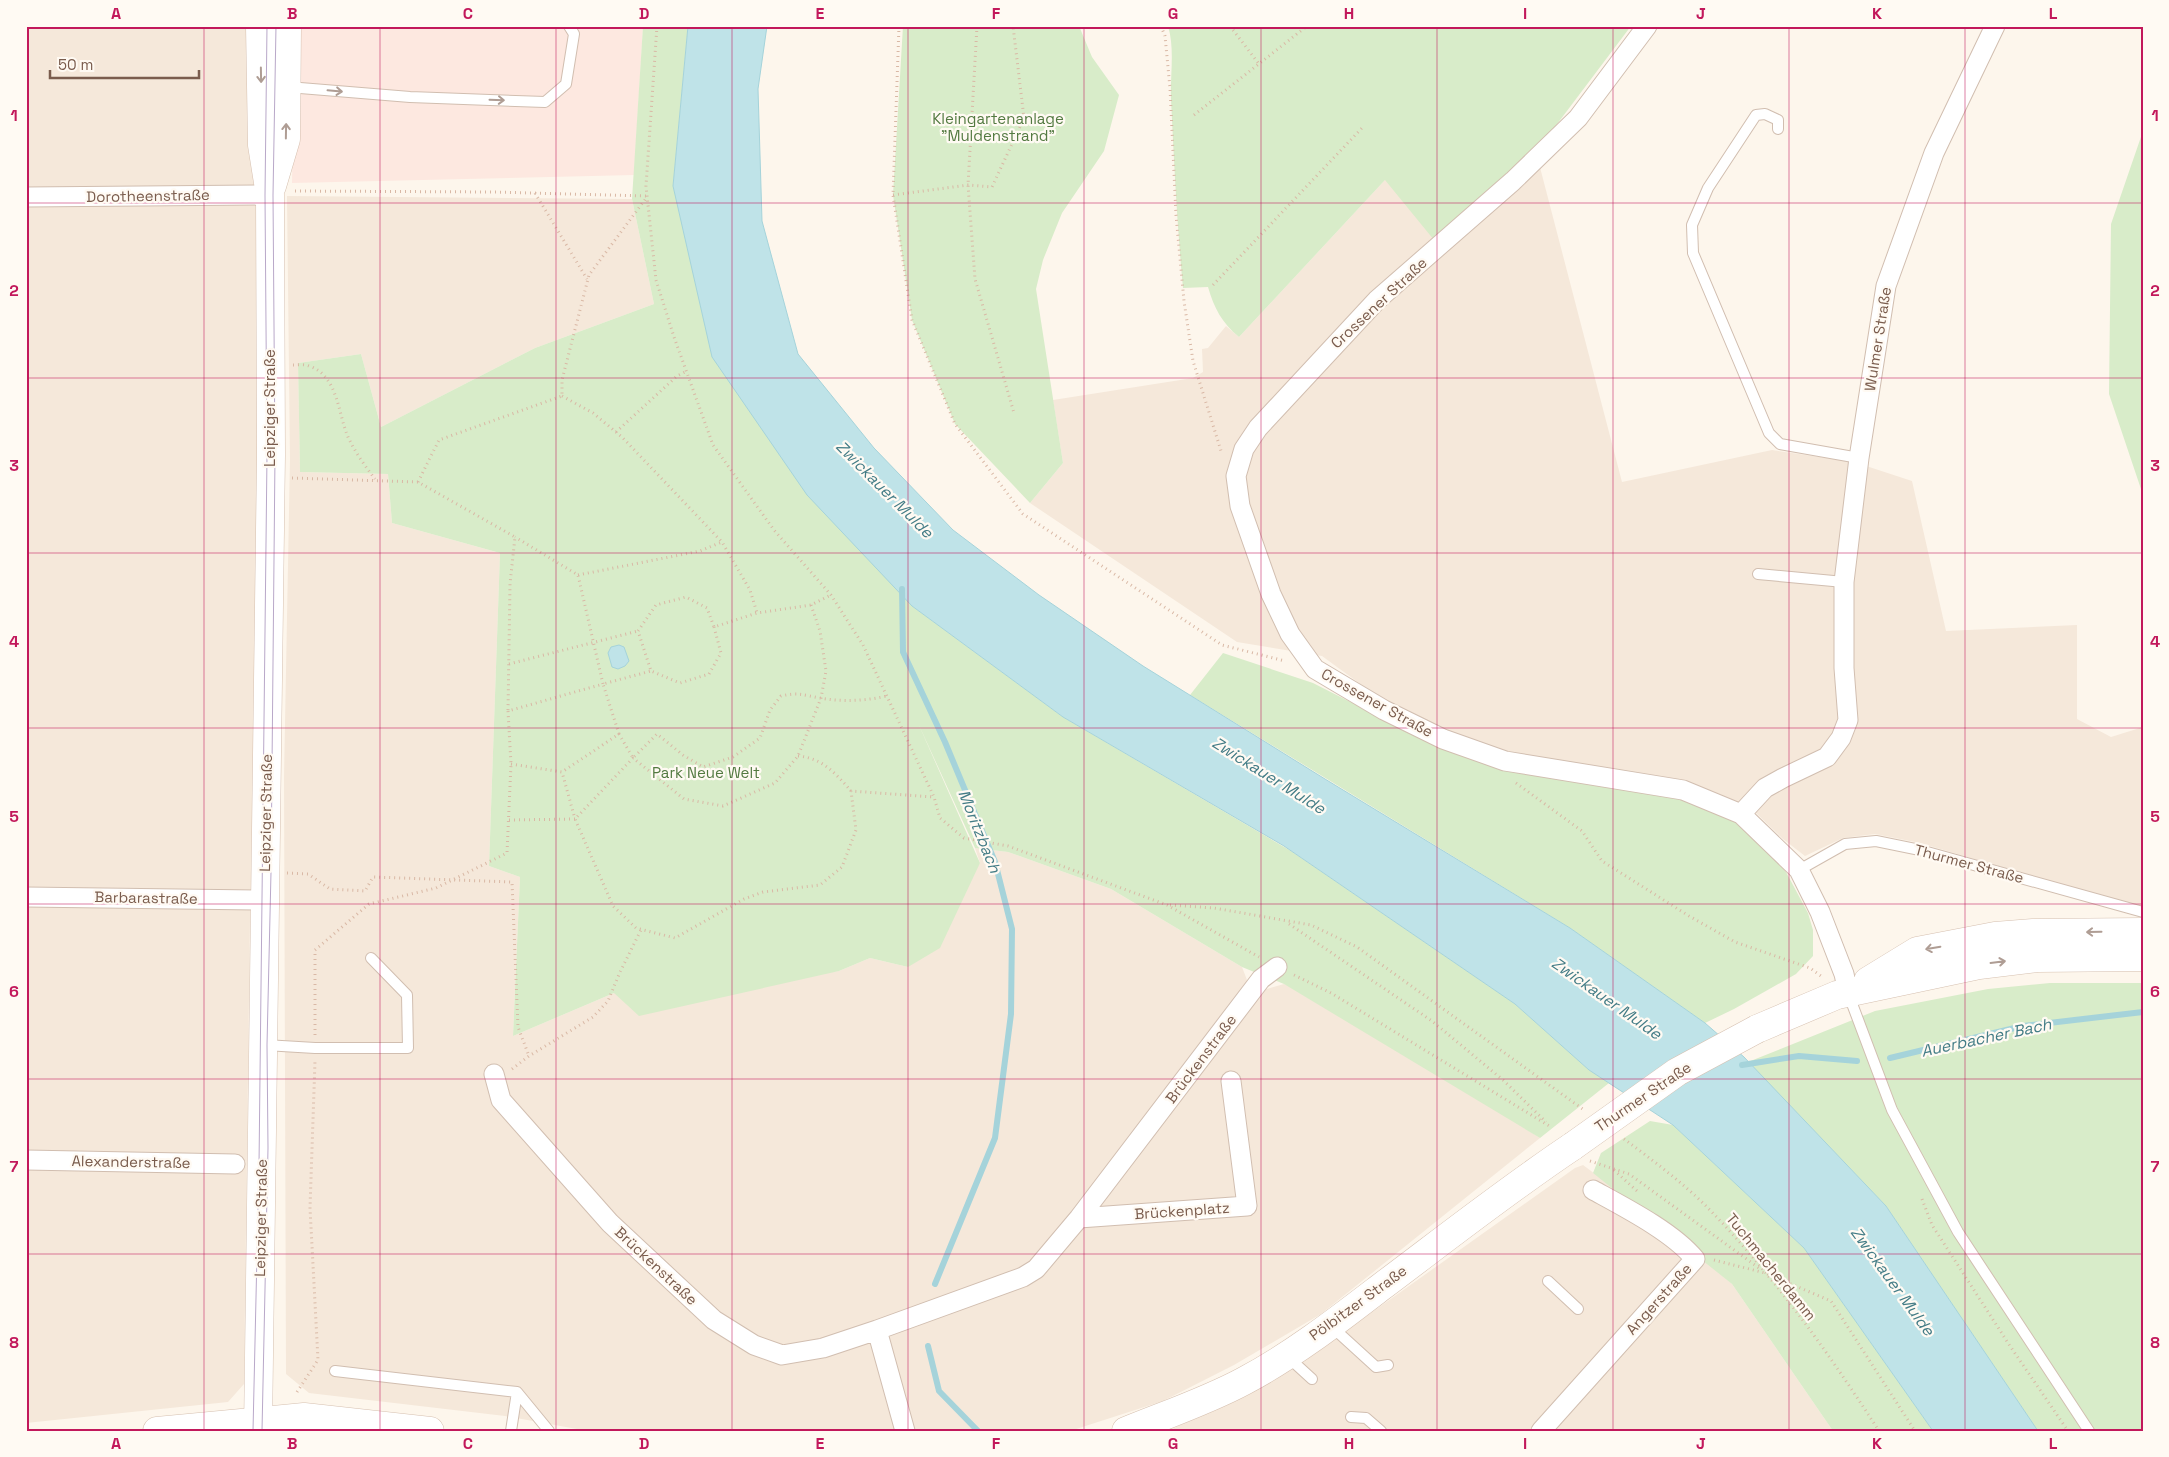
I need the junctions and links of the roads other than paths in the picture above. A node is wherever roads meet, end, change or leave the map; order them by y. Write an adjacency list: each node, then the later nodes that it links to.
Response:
1 (260, 26): 8 (street, Leipziger Straße, one-way to 8)
2 (287, 26): 6 (street, Leipziger Straße)
3 (569, 26): 6 (lane, one-way to 3)
4 (1647, 26): 13 (street, Crossener Straße)
5 (1995, 26): 10 (street, Wulmer Straße)
6 (287, 87): 8 (street, Leipziger Straße, one-way to 6)
7 (1778, 129): 10 (lane)
8 (270, 195): 9 (street, Dorotheenstraße); 16 (street, Leipziger Straße)
9 (26, 197)
10 (1859, 458): 12 (street, Wulmer Straße)
11 (1758, 574): 12 (lane)
12 (1844, 582): 13 (street, Wulmer Straße)
13 (1742, 814): 14 (street, Crossener Straße)
14 (1799, 870): 17 (lane, Thurmer Straße); 22 (street, Crossener Straße)
15 (26, 897): 16 (street, Barbarastraße)
16 (265, 900): 23 (street, Leipziger Straße)
17 (2143, 912)
18 (2143, 932): 22 (street, Thurmer Straße, one-way to 22)
19 (2143, 956): 22 (street, Thurmer Straße, one-way to 19)
20 (371, 958): 23 (lane)
21 (1277, 967): 30 (street, Brückenstraße)
22 (1842, 987): 26 (street, Thurmer Straße, bridge); 50 (lane)
23 (264, 1045): 41 (street, Leipziger Straße)
24 (494, 1074): 34 (street, Brückenstraße)
25 (1231, 1081): 30 (street, Brückenplatz)
26 (1573, 1146): 33 (street, Pölbitzer Straße)
27 (26, 1160): 28 (street, Alexanderstraße)
28 (235, 1164)
29 (1593, 1190): 49 (street, Angerstraße)
30 (1079, 1218): 34 (street, Brückenstraße)
31 (1548, 1282): 32 (lane)
32 (1578, 1309)
33 (1330, 1326): 35 (street, Pölbitzer Straße); 36 (lane)
34 (877, 1330): 46 (street)
35 (1286, 1355): 38 (lane); 47 (street, Pölbitzer Straße)
36 (1388, 1365)
37 (335, 1371): 39 (lane)
38 (1312, 1379)
39 (517, 1392): 44 (lane); 45 (lane)
40 (1350, 1417): 48 (lane)
41 (258, 1426): 42 (street); 43 (street)
42 (157, 1431)
43 (430, 1431)
44 (511, 1431)
45 (549, 1431)
46 (905, 1431)
47 (1126, 1431)
48 (1381, 1431)
49 (1541, 1431)
50 (2089, 1431)

